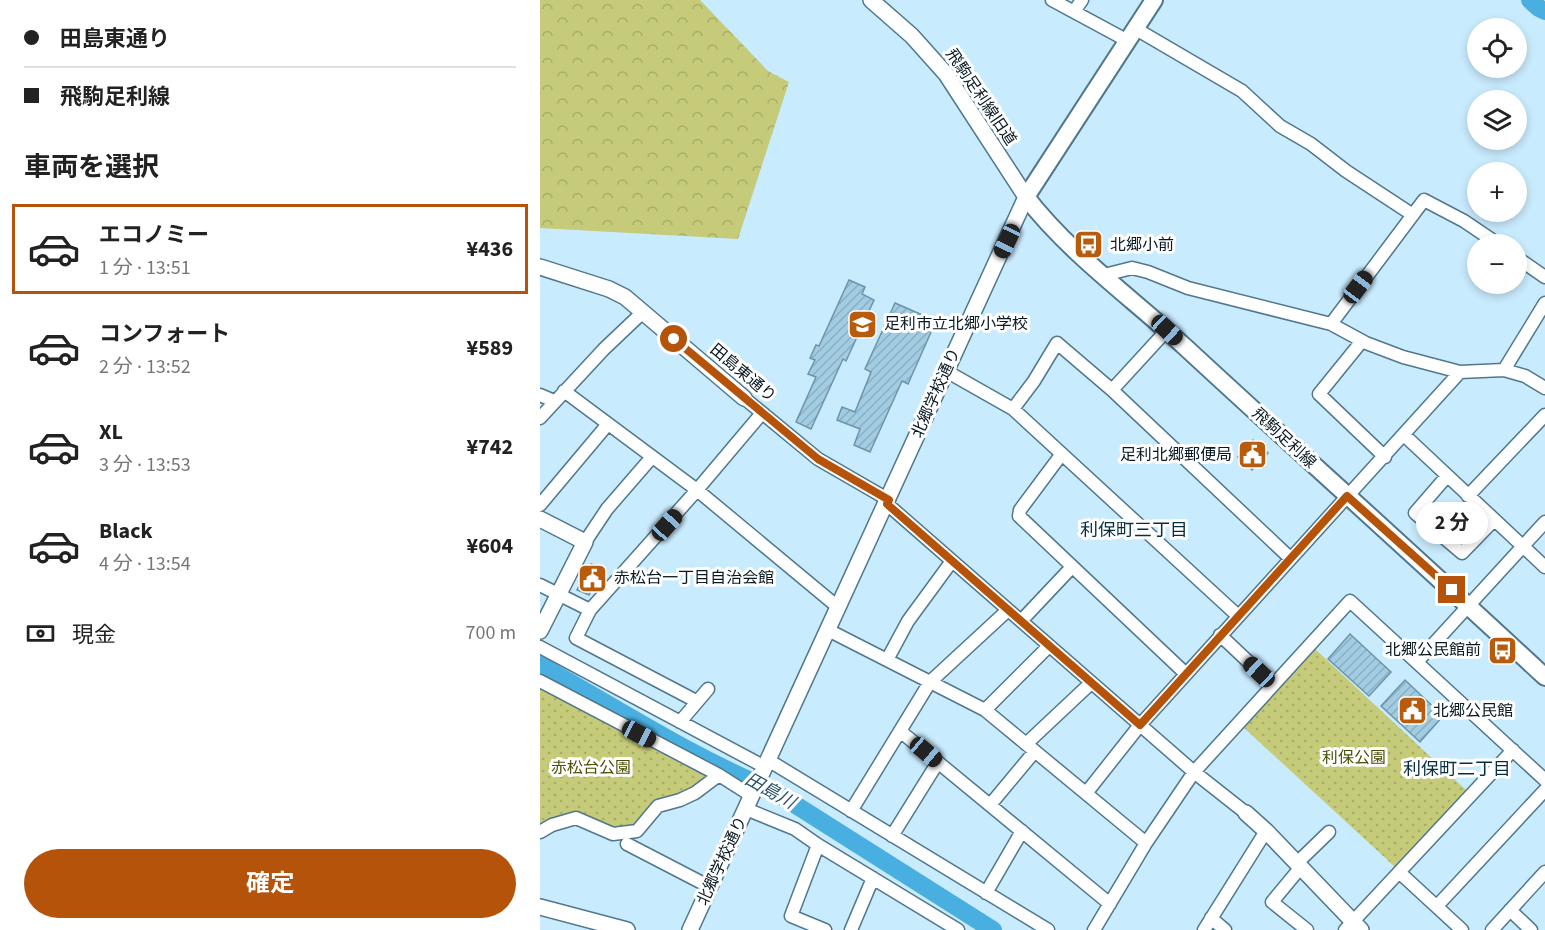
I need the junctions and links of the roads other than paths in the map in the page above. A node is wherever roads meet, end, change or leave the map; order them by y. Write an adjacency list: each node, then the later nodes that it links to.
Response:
1 (871, 0): 6 (street, 飛駒足利線旧道)
2 (1053, 0): 4 (street)
3 (1154, 0): 5 (main road, 北郷学校通り)
4 (1078, 5): 5 (street)
5 (1132, 35): 6 (main road, 北郷学校通り); 7 (street)
6 (1026, 197): 11 (main road, 飛駒足利線); 19 (street, 北郷学校通り)
7 (1413, 215): 8 (street); 15 (street)
8 (1483, 234)
9 (1527, 265): 12 (street)
10 (540, 267): 14 (street, 田島東通り)
11 (1104, 275): 15 (street); 16 (main road, 飛駒足利線)
12 (1545, 277)
13 (1545, 303): 18 (street)
14 (643, 312): 23 (street); 25 (street, 田島東通り)
15 (1331, 324): 17 (street)
16 (1167, 330): 22 (street); 38 (main road, 飛駒足利線)
17 (1362, 341): 20 (street); 35 (street)
18 (1504, 370): 20 (street); 21 (street)
19 (946, 371): 27 (street); 40 (street, 北郷学校通り)
20 (1460, 372): 32 (street)
21 (1545, 388)
22 (1112, 390): 27 (street); 47 (street)
23 (564, 391): 26 (street); 31 (street)
24 (540, 395): 26 (street)
25 (744, 398): 28 (street, 田島東通り)
26 (554, 401): 30 (street)
27 (1013, 410): 33 (street)
28 (762, 413): 37 (street); 40 (street, 田島東通り)
29 (1545, 415): 39 (street)
30 (540, 418)
31 (608, 424): 34 (street); 41 (street)
32 (1404, 435): 35 (street); 36 (street)
33 (1061, 454): 50 (street); 57 (street)
34 (652, 457): 37 (street); 45 (street)
35 (1385, 457): 38 (street)
36 (1447, 476): 39 (street); 43 (street)
37 (697, 490): 54 (street); 55 (street)
38 (1347, 496): 47 (street); 53 (main road, 飛駒足利線)
39 (1468, 496): 43 (street)
40 (888, 502): 48 (street, 田島東通り); 54 (street, 北郷学校通り)
41 (540, 505)
42 (540, 519): 45 (street)
43 (1494, 520): 46 (street)
44 (1545, 522): 46 (street)
45 (585, 542): 52 (street)
46 (1523, 547): 49 (street); 53 (street)
47 (1290, 558): 57 (street)
48 (952, 561): 56 (street, 田島東通り); 64 (street)
49 (1545, 567)
50 (1071, 568): 58 (street); 66 (street)
51 (540, 585): 52 (street)
52 (559, 595): 55 (street); 60 (street)
53 (1469, 606): 65 (street); 67 (main road, 飛駒足利線)
54 (839, 608): 59 (street, 北郷学校通り)
55 (590, 610): 73 (street)
56 (1008, 610): 58 (street, 田島東通り); 69 (street)
57 (1237, 615): 61 (street)
58 (1021, 621): 62 (street, 田島東通り)
59 (828, 630): 64 (street); 81 (street, 北郷学校通り)
60 (540, 631)
61 (1220, 635): 66 (street); 71 (street)
62 (1049, 646): 70 (street, 田島東通り); 74 (street)
63 (540, 648): 75 (street)
64 (887, 660): 69 (street)
65 (1417, 663): 71 (street); 79 (street)
66 (1186, 674): 76 (street)
67 (1545, 677)
68 (540, 681): 83 (street)
69 (930, 682): 74 (street); 77 (street)
70 (1091, 683): 76 (street, 田島東通り); 78 (street)
71 (1272, 684): 82 (street)
72 (708, 689): 73 (street)
73 (696, 701): 75 (street)
74 (985, 710): 78 (street)
75 (680, 722): 81 (street)
76 (1140, 725): 82 (street, 田島東通り); 86 (street)
77 (900, 730): 80 (street); 89 (street)
78 (1031, 748): 86 (street); 88 (street)
79 (1513, 750): 84 (street); 100 (street)
80 (938, 762): 88 (street); 95 (street)
81 (765, 766): 87 (street, 北郷学校通り); 89 (street)
82 (1194, 772): 90 (street, 田島東通り); 96 (street)
83 (719, 775): 87 (street); 93 (street)
84 (1543, 775)
85 (1545, 790): 106 (street)
86 (1087, 792): 96 (street)
87 (750, 799): 98 (street); 103 (street, 北郷学校通り)
88 (990, 805): 91 (street)
89 (851, 811): 95 (street)
90 (1246, 813): 92 (street)
91 (1022, 831): 104 (street); 105 (street)
92 (1266, 831): 99 (street); 109 (street)
93 (540, 832)
94 (1329, 832): 99 (street)
95 (892, 836): 104 (street)
96 (1146, 843): 105 (street)
97 (627, 844): 103 (street)
98 (818, 845): 102 (street); 113 (street)
99 (1299, 865): 110 (street); 120 (street)
100 (1399, 872): 106 (street); 110 (street)
101 (1545, 872): 108 (street)
102 (873, 878): 114 (street); 115 (street)
103 (710, 887): 112 (street, 北郷学校通り)
104 (986, 893): 116 (street)
105 (1110, 904): 117 (street)
106 (1437, 906): 121 (street)
107 (540, 907): 111 (street)
108 (1510, 910): 122 (street); 123 (street)
109 (1211, 918): 118 (street); 119 (street)
110 (1353, 927)
111 (627, 930)
112 (690, 930)
113 (825, 930)
114 (851, 930)
115 (958, 930)
116 (1048, 930)
117 (1094, 930)
118 (1204, 930)
119 (1225, 930)
120 (1307, 930)
121 (1462, 930)
122 (1492, 930)
123 (1531, 930)

